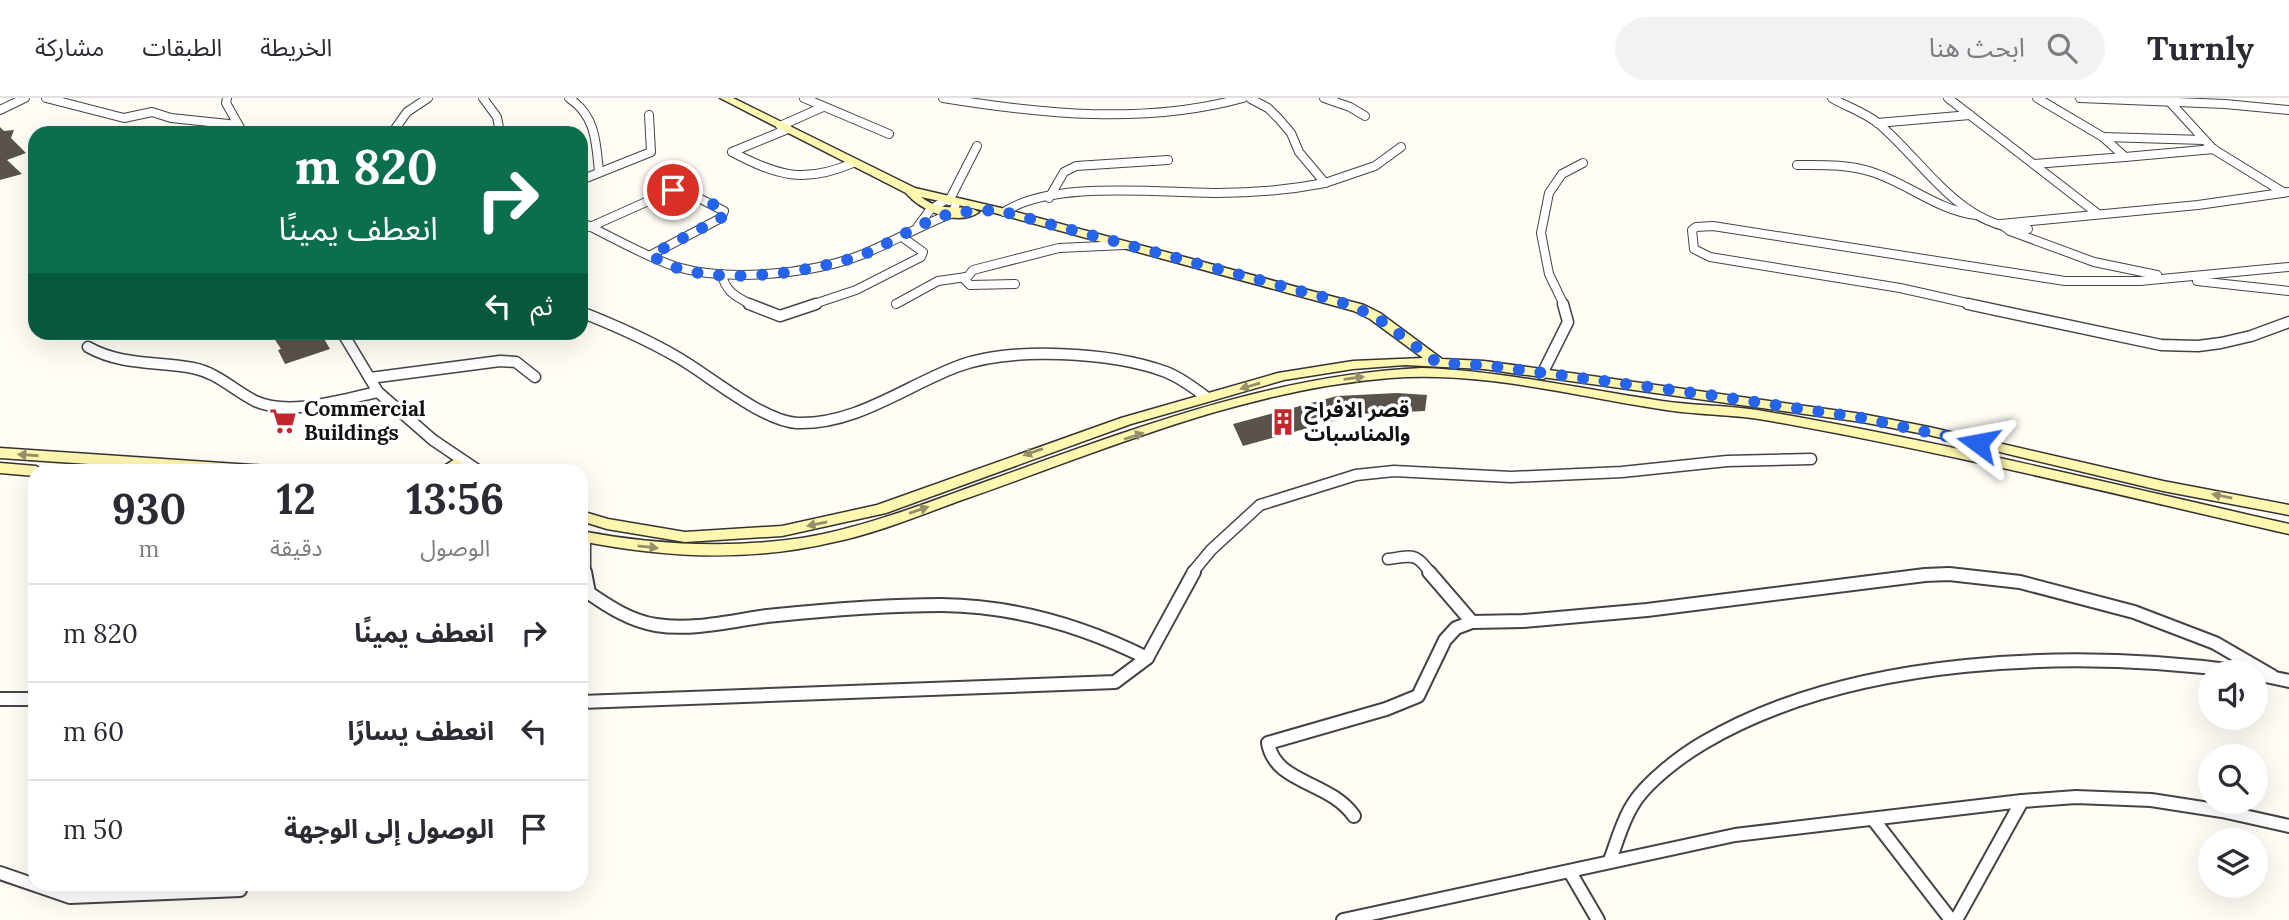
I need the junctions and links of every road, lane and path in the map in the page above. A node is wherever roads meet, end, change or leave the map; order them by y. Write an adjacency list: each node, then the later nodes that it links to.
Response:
1 (25, 98): 19 (street)
2 (46, 98): 26 (street)
3 (226, 98): 26 (street)
4 (428, 98): 27 (street)
5 (483, 98): 28 (street)
6 (569, 98): 42 (street)
7 (725, 98): 29 (main road)
8 (804, 98): 18 (street)
9 (943, 98): 10 (street)
10 (1250, 98): 44 (street)
11 (1324, 98): 24 (street)
12 (1832, 98): 25 (street)
13 (1948, 98): 23 (street)
14 (2037, 98): 31 (street)
15 (2080, 98): 16 (street)
16 (2169, 99): 17 (street); 21 (street)
17 (2180, 100): 20 (street); 21 (street)
18 (823, 107): 29 (street); 30 (street)
19 (0, 110)
20 (2289, 110)
21 (2183, 113): 32 (street)
22 (649, 115): 42 (street)
23 (1970, 115): 25 (street); 40 (street)
24 (1365, 116)
25 (1877, 123): 52 (street)
26 (238, 125)
27 (396, 126)
28 (499, 126)
29 (784, 127): 38 (main road); 38 (street)
30 (889, 134)
31 (2103, 137): 32 (street); 36 (street)
32 (2204, 140): 35 (street)
33 (977, 146): 48 (street)
34 (1401, 147): 44 (street)
35 (2214, 149): 36 (street); 46 (street)
36 (2124, 157): 40 (street)
37 (1168, 160): 47 (street)
38 (853, 163): 45 (main road)
39 (1583, 163): 77 (street)
40 (2034, 164): 51 (street)
41 (1797, 165): 52 (street)
42 (599, 172): 43 (street)
43 (588, 177)
44 (1325, 183): 47 (street)
45 (911, 191): 48 (main road); 49 (main road)
46 (2286, 192): 51 (street)
47 (1049, 198): 50 (street)
48 (950, 204): 49 (main road); 50 (main road); 55 (street)
49 (930, 209): 55 (street)
50 (1000, 211): 60 (main road)
51 (2098, 214): 53 (street)
52 (1977, 215): 54 (street); 58 (street)
53 (2064, 218): 54 (street); 57 (street)
54 (2006, 222): 58 (street)
55 (918, 226): 59 (street)
56 (590, 228): 61 (street); 61 (street)
57 (2028, 229): 58 (street); 62 (street)
58 (2010, 232): 62 (street)
59 (902, 237): 64 (street); 64 (street)
60 (1124, 245): 65 (street); 72 (main road)
61 (651, 255): 64 (street)
62 (2094, 262): 66 (street)
63 (2289, 267): 66 (street)
64 (722, 274)
65 (966, 277): 67 (street); 69 (street)
66 (2175, 278): 68 (street); 71 (street)
67 (1015, 284)
68 (2289, 290)
69 (896, 304)
70 (588, 315): 82 (street)
71 (2289, 321)
72 (1394, 332): 75 (main road); 76 (main road)
73 (347, 340): 79 (street)
74 (88, 346): 80 (street)
75 (1405, 361): 76 (main road); 82 (main road, one-way to 82)
76 (1438, 363): 77 (main road)
77 (1542, 374): 81 (main road)
78 (535, 377): 79 (street)
79 (370, 378): 80 (street)
80 (378, 391): 86 (street)
81 (1627, 392): 89 (main road, one-way to 81); 90 (main road, one-way to 81); 92 (main road)
82 (1206, 397): 90 (main road, one-way to 90)
83 (0, 453): 85 (main road, one-way to 83)
84 (1811, 459): 97 (street)
85 (164, 464)
86 (451, 464)
87 (0, 468): 88 (main road)
88 (28, 470)
89 (2289, 510)
90 (882, 515): 91 (main road, one-way to 91); 93 (main road, one-way to 90)
91 (588, 518)
92 (2289, 529)
93 (588, 538)
94 (1388, 559): 96 (street)
95 (588, 594): 97 (street)
96 (1472, 622): 100 (street); 106 (street)
97 (1147, 659): 104 (street)
98 (2198, 666): 109 (street)
99 (2268, 676): 100 (street)
100 (2272, 676): 101 (street)
101 (2289, 681)
102 (0, 699): 103 (street)
103 (28, 699)
104 (588, 702)
105 (2022, 801): 107 (street); 108 (street); 117 (street)
106 (1354, 816)
107 (1873, 820): 109 (street); 117 (street)
108 (2289, 826)
109 (1610, 860): 110 (street)
110 (1570, 872): 115 (street); 116 (street)
111 (0, 873): 112 (street)
112 (28, 883)
113 (52, 891): 114 (street)
114 (222, 891)
115 (1343, 920)
116 (1598, 920)
117 (1954, 920)

